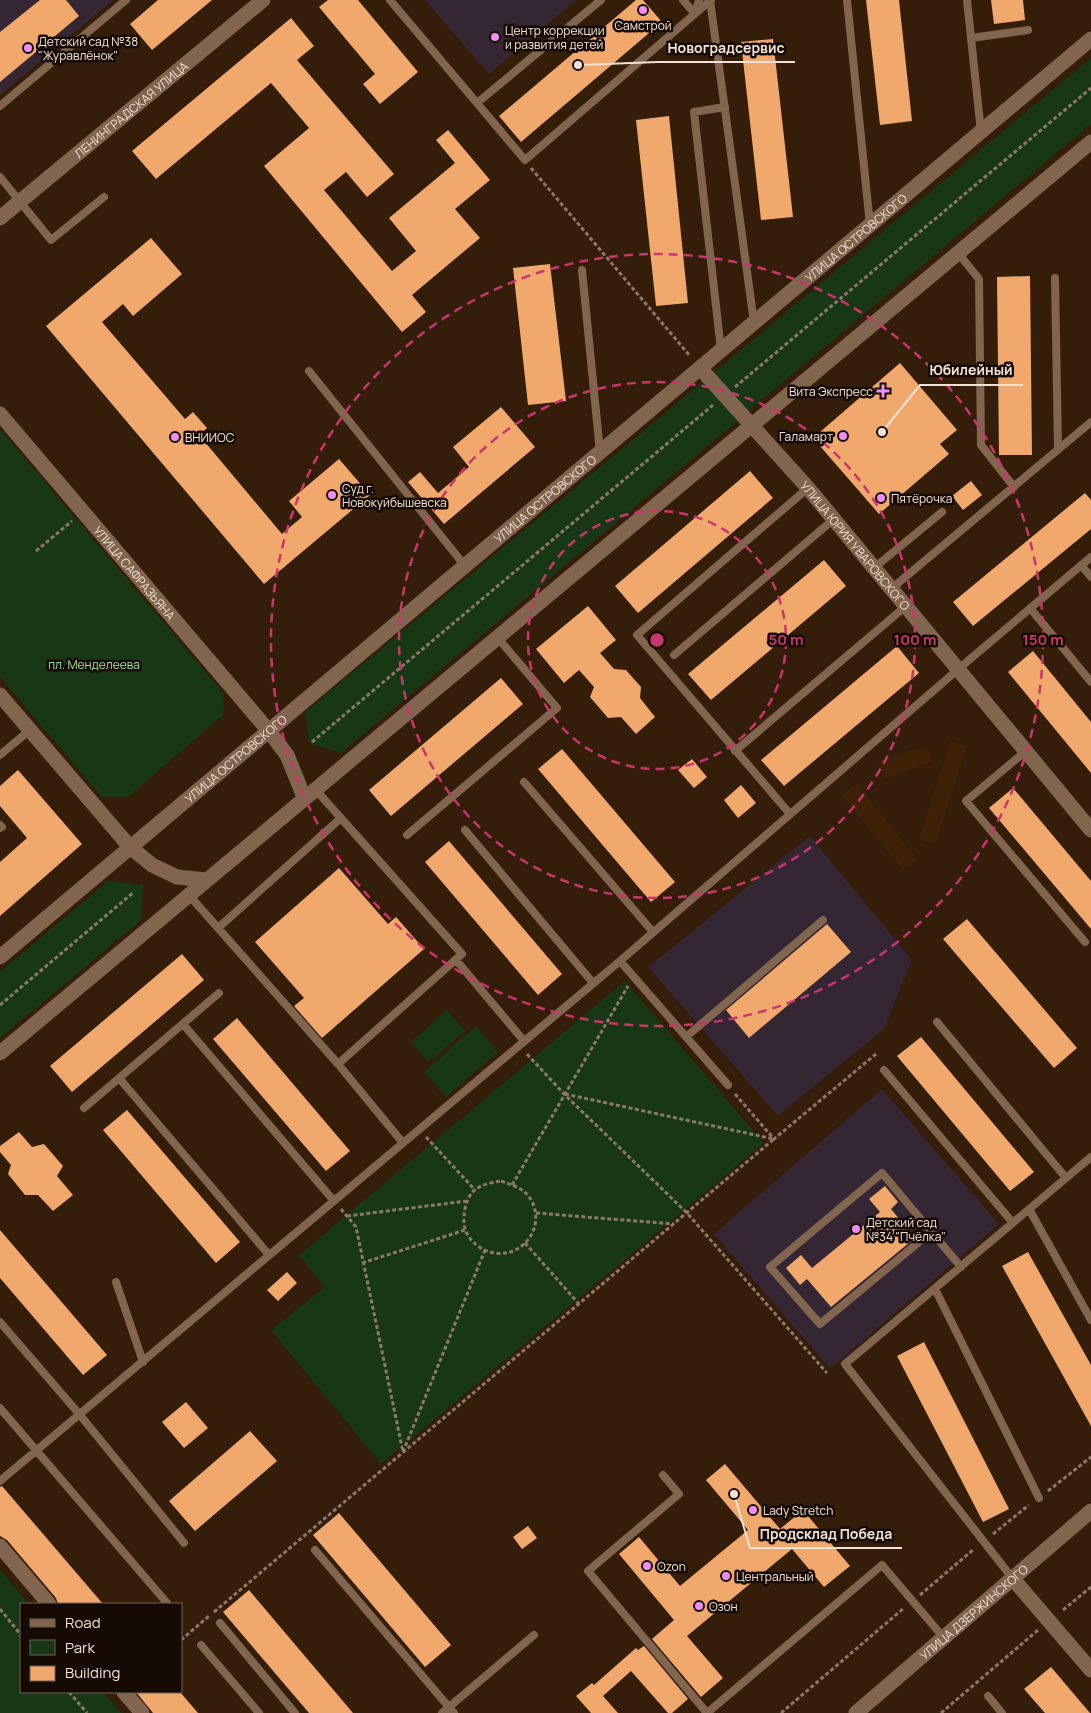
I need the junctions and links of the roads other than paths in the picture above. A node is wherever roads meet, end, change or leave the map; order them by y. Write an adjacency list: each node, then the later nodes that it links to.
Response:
1 (126, 0): 15 (lane)
2 (263, 0): 21 (main road, ЛЕНИНГРАДСКАЯ УЛИЦА)
3 (390, 0): 14 (lane)
4 (683, 0): 10 (lane)
5 (699, 0): 10 (lane)
6 (710, 0): 10 (lane); 16 (lane)
7 (847, 0): 23 (lane)
8 (967, 0): 12 (lane)
9 (596, 2): 14 (lane)
10 (695, 14): 14 (lane)
11 (1028, 30): 12 (lane)
12 (971, 38): 17 (lane)
13 (1091, 39): 17 (main road, УЛИЦА ОСТРОВСКОГО)
14 (477, 104)
15 (0, 106)
16 (725, 107): 27 (lane); 28 (lane)
17 (981, 132): 23 (main road, УЛИЦА ОСТРОВСКОГО)
18 (1089, 148): 24 (main road)
19 (0, 177): 21 (lane)
20 (104, 197): 21 (lane)
21 (20, 202): 22 (main road, ЛЕНИНГРАДСКАЯ УЛИЦА)
22 (0, 218)
23 (870, 225): 27 (main road, УЛИЦА ОСТРОВСКОГО)
24 (958, 253): 33 (main road); 36 (lane)
25 (582, 270): 35 (lane)
26 (1055, 278): 34 (lane)
27 (754, 323): 28 (main road, УЛИЦА ОСТРОВСКОГО)
28 (720, 350): 29 (main road, УЛИЦА ОСТРОВСКОГО)
29 (700, 368): 33 (main road, УЛИЦА ЮРИЯ УВАРОВСКОГО); 35 (main road, УЛИЦА ОСТРОВСКОГО)
30 (309, 371): 42 (lane)
31 (0, 414): 54 (main road, УЛИЦА САФРАЗЬЯНА)
32 (1091, 422): 34 (lane)
33 (752, 426): 37 (main road, УЛИЦА ЮРИЯ УВАРОВСКОГО); 48 (main road)
34 (1058, 450): 36 (lane)
35 (600, 453): 42 (main road, УЛИЦА ОСТРОВСКОГО)
36 (1014, 487): 45 (lane)
37 (808, 488): 39 (main road, УЛИЦА ЮРИЯ УВАРОВСКОГО); 55 (lane)
38 (942, 512): 43 (lane)
39 (834, 519): 43 (main road, УЛИЦА ЮРИЯ УВАРОВСКОГО); 49 (lane)
40 (1091, 557): 41 (lane)
41 (1081, 565): 44 (lane); 47 (lane)
42 (464, 566): 54 (main road, УЛИЦА ОСТРОВСКОГО)
43 (874, 568): 45 (main road, УЛИЦА ЮРИЯ УВАРОВСКОГО)
44 (1091, 577)
45 (892, 589): 46 (main road, УЛИЦА ЮРИЯ УВАРОВСКОГО)
46 (906, 606): 50 (main road, УЛИЦА ЮРИЯ УВАРОВСКОГО); 55 (lane)
47 (1030, 608): 50 (lane); 51 (lane)
48 (497, 637): 59 (main road); 64 (lane)
49 (674, 655)
50 (958, 669): 56 (main road, УЛИЦА ЮРИЯ УВАРОВСКОГО); 60 (lane)
51 (1091, 682)
52 (0, 695): 53 (main road)
53 (30, 730): 57 (lane); 65 (main road)
54 (268, 730): 59 (main road, УЛИЦА САФРАЗЬЯНА); 65 (main road, УЛИЦА ОСТРОВСКОГО)
55 (735, 750): 60 (lane)
56 (1026, 751): 63 (main road, УЛИЦА ЮРИЯ УВАРОВСКОГО); 71 (lane)
57 (0, 755)
58 (524, 782): 70 (lane)
59 (309, 793): 61 (lane); 66 (main road)
60 (790, 814): 70 (lane)
61 (341, 818): 69 (lane); 73 (lane)
62 (465, 830): 75 (lane)
63 (1091, 830)
64 (407, 835)
65 (130, 847): 66 (main road); 72 (main road, УЛИЦА ОСТРОВСКОГО)
66 (206, 880): 67 (main road)
67 (188, 894): 69 (lane); 81 (main road)
68 (823, 920): 79 (lane)
69 (218, 928): 82 (lane)
70 (653, 932): 74 (lane)
71 (1085, 942)
72 (0, 957)
73 (456, 960): 80 (lane); 82 (lane)
74 (620, 960): 75 (lane); 79 (lane)
75 (593, 983): 80 (lane)
76 (219, 993): 78 (lane)
77 (937, 1022): 89 (lane)
78 (183, 1024): 84 (lane); 90 (lane)
79 (686, 1037): 85 (lane)
80 (521, 1043): 87 (lane)
81 (0, 1053)
82 (338, 1064): 87 (lane)
83 (884, 1070): 92 (lane)
84 (119, 1078): 86 (lane); 94 (lane)
85 (728, 1086)
86 (84, 1108)
87 (403, 1143): 90 (lane)
88 (1091, 1157): 89 (lane)
89 (1066, 1178): 91 (lane)
90 (334, 1201): 94 (lane)
91 (1029, 1209): 92 (lane); 98 (lane)
92 (1013, 1223): 95 (lane)
93 (932, 1232): 93 (lane); 95 (lane)
94 (269, 1255): 100 (lane)
95 (961, 1267): 97 (lane)
96 (116, 1282): 100 (lane)
97 (935, 1290): 106 (lane); 111 (lane)
98 (1091, 1320)
99 (0, 1322): 102 (lane)
100 (143, 1362): 102 (lane)
101 (0, 1408): 103 (lane)
102 (80, 1415): 103 (lane); 108 (lane)
103 (37, 1451): 105 (lane); 113 (lane)
104 (663, 1475): 116 (lane)
105 (0, 1481)
106 (1039, 1498)
107 (1091, 1511): 111 (main road, УЛИЦА ДЗЕРЖИНСКОГО)
108 (184, 1543)
109 (0, 1546): 112 (main road)
110 (315, 1550): 121 (lane)
111 (1013, 1579): 116 (main road, УЛИЦА ДЗЕРЖИНСКОГО); 118 (main road)
112 (49, 1603)
113 (167, 1603)
114 (220, 1623): 124 (lane)
115 (534, 1636): 121 (lane)
116 (944, 1638): 126 (main road, УЛИЦА ДЗЕРЖИНСКОГО)
117 (201, 1645): 123 (lane)
118 (1091, 1670)
119 (125, 1693): 122 (main road)
120 (988, 1696): 127 (lane)
121 (452, 1710): 125 (lane)
122 (142, 1713)
123 (259, 1713)
124 (295, 1713)
125 (442, 1713)
126 (856, 1713)
127 (1002, 1713)

